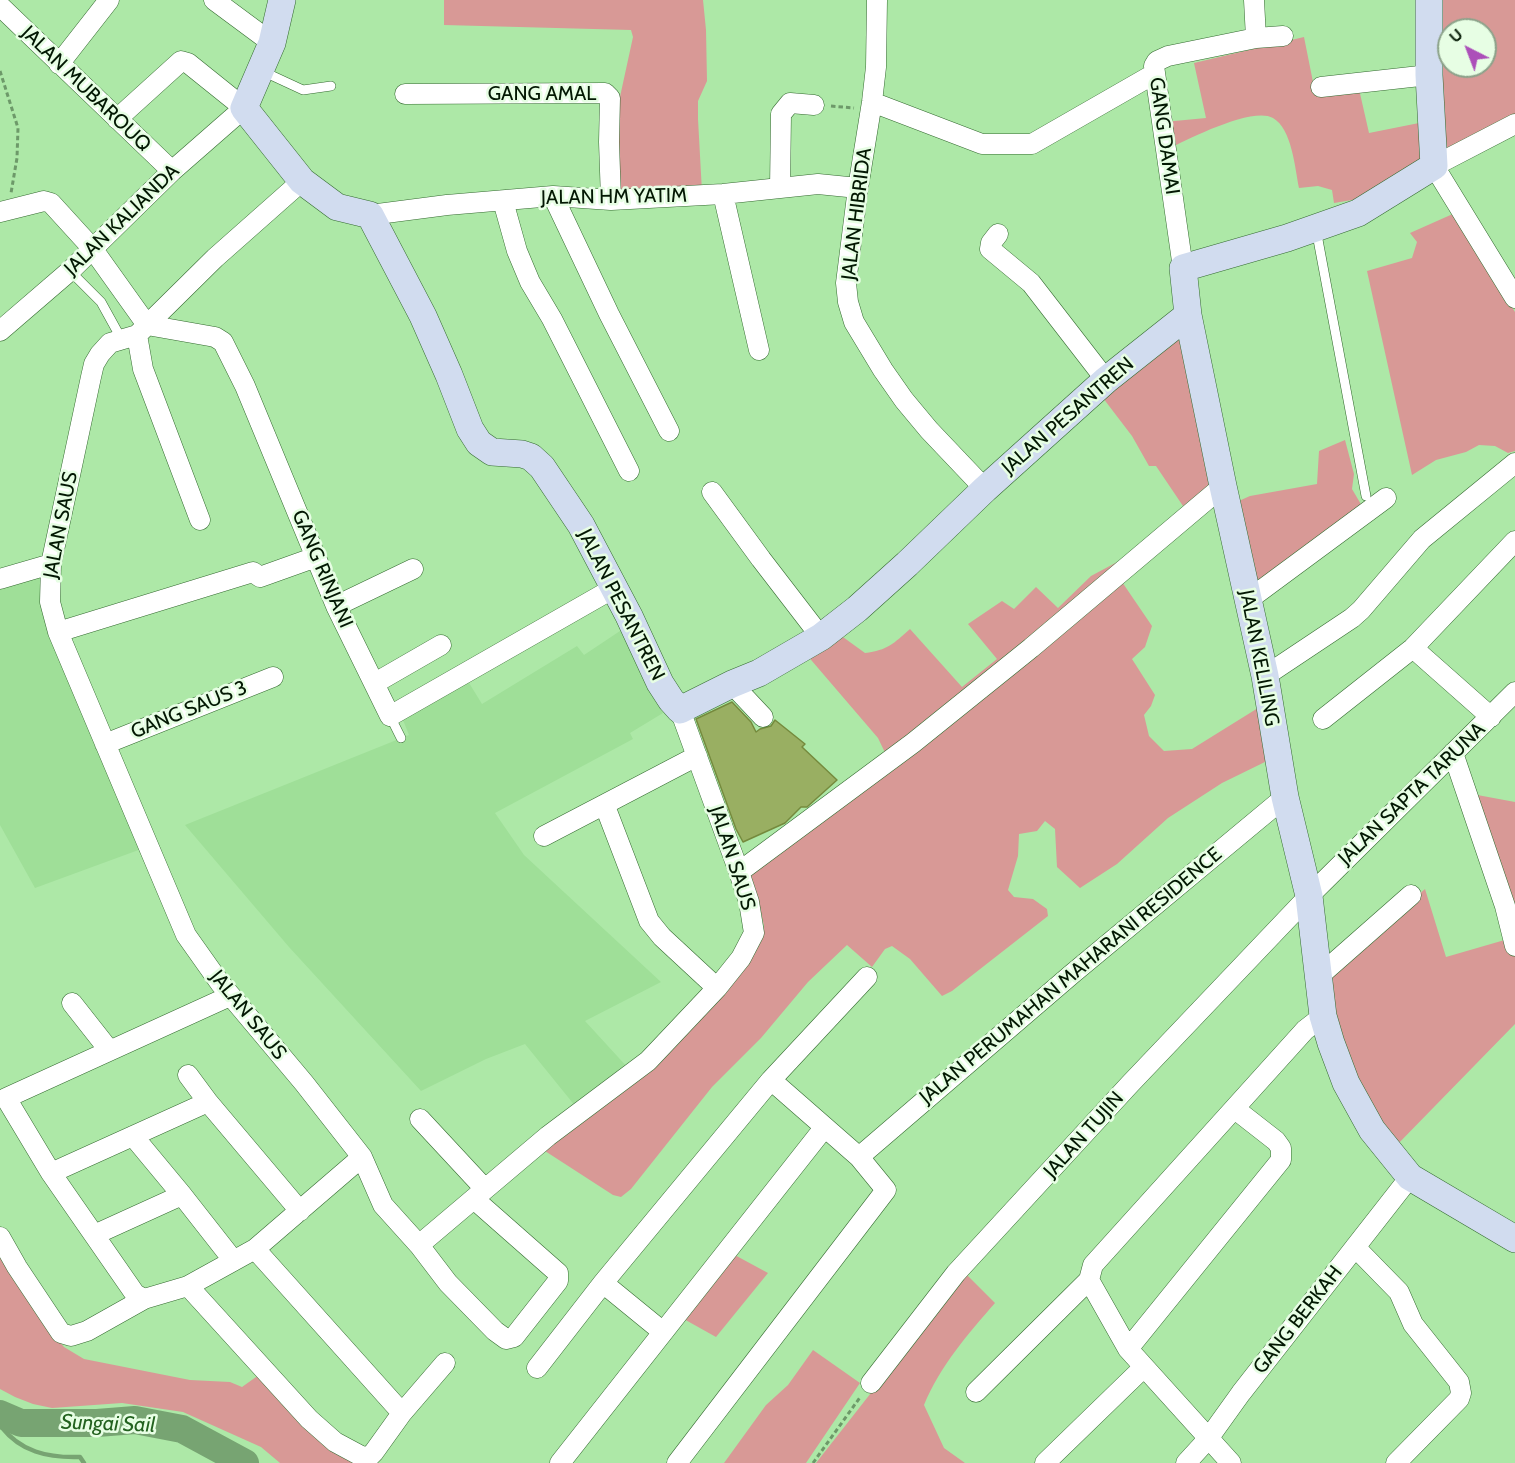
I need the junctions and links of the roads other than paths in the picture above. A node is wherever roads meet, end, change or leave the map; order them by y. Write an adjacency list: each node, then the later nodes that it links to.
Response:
1 (109, 0): 11 (street)
2 (214, 0): 10 (street)
3 (282, 0): 10 (street)
4 (877, 0): 19 (street, JALAN HIBRIDA)
5 (1254, 0): 9 (street)
6 (1430, 0): 14 (street)
7 (0, 6): 11 (street, JALAN MUBAROUQ)
8 (1283, 36): 9 (street, GANG DAMAI)
9 (1256, 38): 13 (street, GANG DAMAI)
10 (272, 43): 12 (street)
11 (59, 64): 21 (street, JALAN MUBAROUQ)
12 (260, 70): 15 (lane); 20 (street)
13 (1154, 74): 19 (street); 37 (street, GANG DAMAI)
14 (1429, 75): 16 (street); 23 (street)
15 (331, 86)
16 (1321, 87)
17 (405, 94): 30 (street, GANG AMAL)
18 (814, 105): 26 (street)
19 (872, 106): 27 (street, JALAN HIBRIDA)
20 (244, 108): 21 (street); 24 (street, JALAN KALIANDA); 25 (street)
21 (117, 119): 24 (street, JALAN MUBAROUQ)
22 (1515, 124): 23 (street)
23 (1434, 165): 34 (street); 39 (street)
24 (172, 171): 36 (street, JALAN KALIANDA)
25 (302, 181): 33 (street); 42 (street, JALAN SAUS)
26 (780, 188): 27 (street, JALAN HM YATIM); 28 (street, JALAN HM YATIM)
27 (858, 188): 49 (street, JALAN HIBRIDA)
28 (723, 195): 30 (street, JALAN HM YATIM); 43 (street)
29 (553, 196): 30 (street, JALAN HM YATIM); 31 (street, JALAN HM YATIM); 45 (street)
30 (611, 200)
31 (503, 201): 33 (street, JALAN HM YATIM); 47 (street)
32 (4, 211): 36 (street)
33 (370, 215): 58 (street, JALAN PESANTREN)
34 (1316, 227): 37 (street); 51 (lane)
35 (998, 234): 44 (street)
36 (92, 248): 38 (street, JALAN KALIANDA); 42 (street)
37 (1183, 268): 40 (street, JALAN KELILING)
38 (72, 269): 41 (street, JALAN KALIANDA); 42 (lane)
39 (1515, 298)
40 (1188, 315): 44 (street, JALAN PESANTREN); 48 (street, JALAN KELILING)
41 (0, 331)
42 (135, 333): 52 (street); 54 (street, GANG RINJANI); 55 (street, JALAN SAUS)
43 (759, 350)
44 (1106, 380): 49 (street, JALAN PESANTREN)
45 (669, 431)
46 (1515, 462): 65 (street)
47 (629, 471)
48 (1223, 486): 59 (street, JALAN KELILING); 82 (street)
49 (985, 489): 62 (street, JALAN PESANTREN)
50 (712, 492): 62 (street)
51 (1366, 496): 59 (street)
52 (200, 520)
53 (1515, 541): 64 (street)
54 (316, 557): 60 (street, GANG RINJANI); 61 (street)
55 (51, 564): 57 (street); 61 (street, JALAN SAUS)
56 (413, 569): 60 (street)
57 (0, 579)
58 (614, 588): 70 (street, JALAN PESANTREN); 71 (street)
59 (1248, 600): 65 (street, JALAN KELILING)
60 (336, 606): 67 (street, GANG RINJANI)
61 (57, 632): 76 (street, JALAN SAUS)
62 (821, 637): 68 (street, JALAN PESANTREN)
63 (441, 645): 67 (street)
64 (1413, 648): 73 (street); 74 (street)
65 (1265, 676): 79 (street, JALAN KELILING)
66 (273, 677): 76 (street, GANG SAUS 3)
67 (375, 683): 71 (street, GANG RINJANI)
68 (732, 684): 70 (street, JALAN PESANTREN); 72 (street)
69 (1515, 692): 73 (street, JALAN SAPTA TARUNA)
70 (680, 710): 78 (street, JALAN SAUS)
71 (390, 716): 75 (lane)
72 (763, 717)
73 (1491, 717): 77 (street, JALAN SAPTA TARUNA)
74 (1323, 719)
75 (401, 738)
76 (105, 744): 89 (street, JALAN SAUS)
77 (1453, 753): 84 (street, JALAN SAPTA TARUNA); 85 (street)
78 (697, 756): 80 (street); 82 (street, JALAN SAUS)
79 (1285, 796): 84 (street, JALAN KELILING); 102 (street, JALAN PERUMAHAN MAHARANI RESIDENCE)
80 (605, 806): 81 (street); 88 (street)
81 (544, 836)
82 (739, 872): 88 (street, JALAN SAUS)
83 (1411, 895): 86 (street)
84 (1309, 896): 86 (street, JALAN KELILING); 124 (street, JALAN TUJIN)
85 (1515, 946)
86 (1319, 976): 91 (street, JALAN KELILING)
87 (867, 977): 94 (street)
88 (717, 988): 105 (street, JALAN SAUS)
89 (230, 996): 92 (street); 101 (street, JALAN SAUS)
90 (72, 1004): 92 (street)
91 (1323, 1016): 97 (street); 104 (street, JALAN KELILING)
92 (109, 1050): 95 (street)
93 (188, 1075): 96 (street)
94 (771, 1080): 99 (street); 116 (street)
95 (3, 1093): 103 (street)
96 (208, 1102): 100 (street); 107 (street)
97 (1235, 1109): 115 (street); 120 (street)
98 (420, 1119): 105 (street)
99 (824, 1128): 102 (street); 119 (street)
100 (133, 1136): 103 (street); 106 (street)
101 (362, 1157): 107 (street); 111 (street, JALAN SAUS)
102 (859, 1157): 129 (street)
103 (51, 1173): 108 (street)
104 (1410, 1177): 110 (street, JALAN KELILING); 112 (street, GANG BERKAH)
105 (479, 1194): 111 (street, JALAN SAUS); 111 (street)
106 (182, 1195): 108 (street); 114 (street)
107 (300, 1211): 113 (street)
108 (94, 1235): 118 (street)
109 (0, 1237): 118 (street)
110 (1515, 1239)
111 (419, 1245)
112 (1355, 1247): 127 (street, GANG BERKAH); 133 (street)
113 (255, 1249): 114 (street); 126 (street)
114 (233, 1260): 117 (street)
115 (1089, 1280): 120 (street); 125 (street)
116 (603, 1283): 119 (street); 123 (street)
117 (188, 1286): 118 (street); 126 (street)
118 (144, 1299)
119 (663, 1332): 128 (street)
120 (1128, 1349): 122 (street)
121 (445, 1363): 126 (street)
122 (1144, 1367): 127 (street); 130 (street)
123 (537, 1368)
124 (871, 1383)
125 (976, 1392)
126 (402, 1413)
127 (1208, 1439): 131 (street, GANG BERKAH); 132 (street)
128 (560, 1463)
129 (677, 1463)
130 (1045, 1463)
131 (1186, 1463)
132 (1231, 1463)
133 (1396, 1463)

